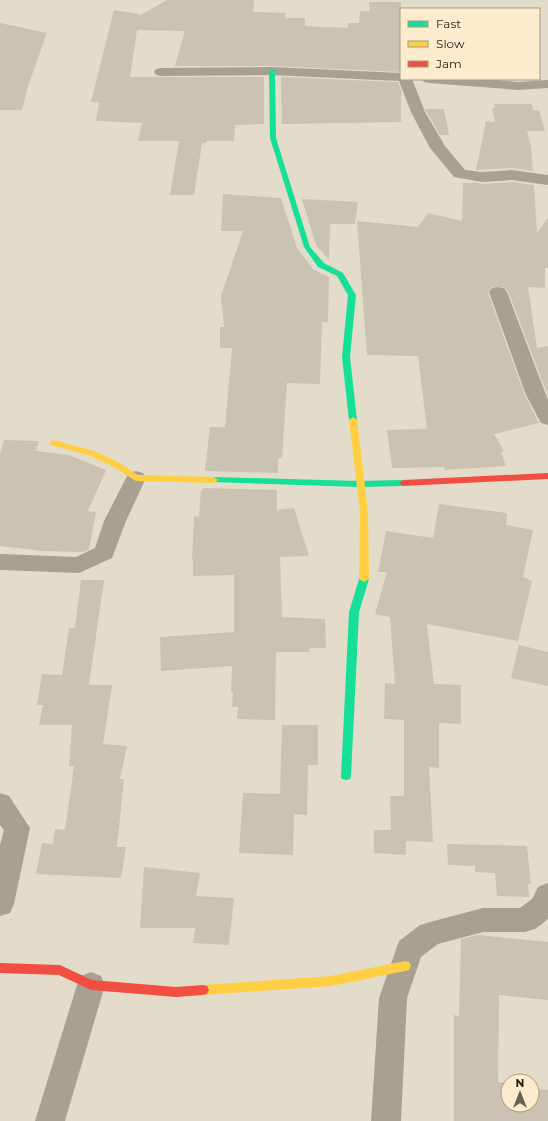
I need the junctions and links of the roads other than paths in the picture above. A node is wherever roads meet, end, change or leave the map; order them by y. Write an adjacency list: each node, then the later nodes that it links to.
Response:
1 (272, 71): 2 (street); 3 (street); 13 (street)
2 (160, 72)
3 (400, 77)
4 (405, 80): 7 (street)
5 (441, 80): 6 (street)
6 (548, 84)
7 (548, 180)
8 (498, 292): 9 (street)
9 (548, 419)
10 (54, 443): 12 (street)
11 (548, 476): 13 (street)
12 (136, 478): 13 (street); 14 (street)
13 (359, 484): 15 (street)
14 (0, 562)
15 (346, 776)
16 (0, 804): 18 (street)
17 (548, 895): 19 (street)
18 (0, 904)
19 (405, 966): 21 (street); 23 (street)
20 (0, 968): 21 (street)
21 (91, 985): 22 (street)
22 (50, 1121)
23 (386, 1121)

